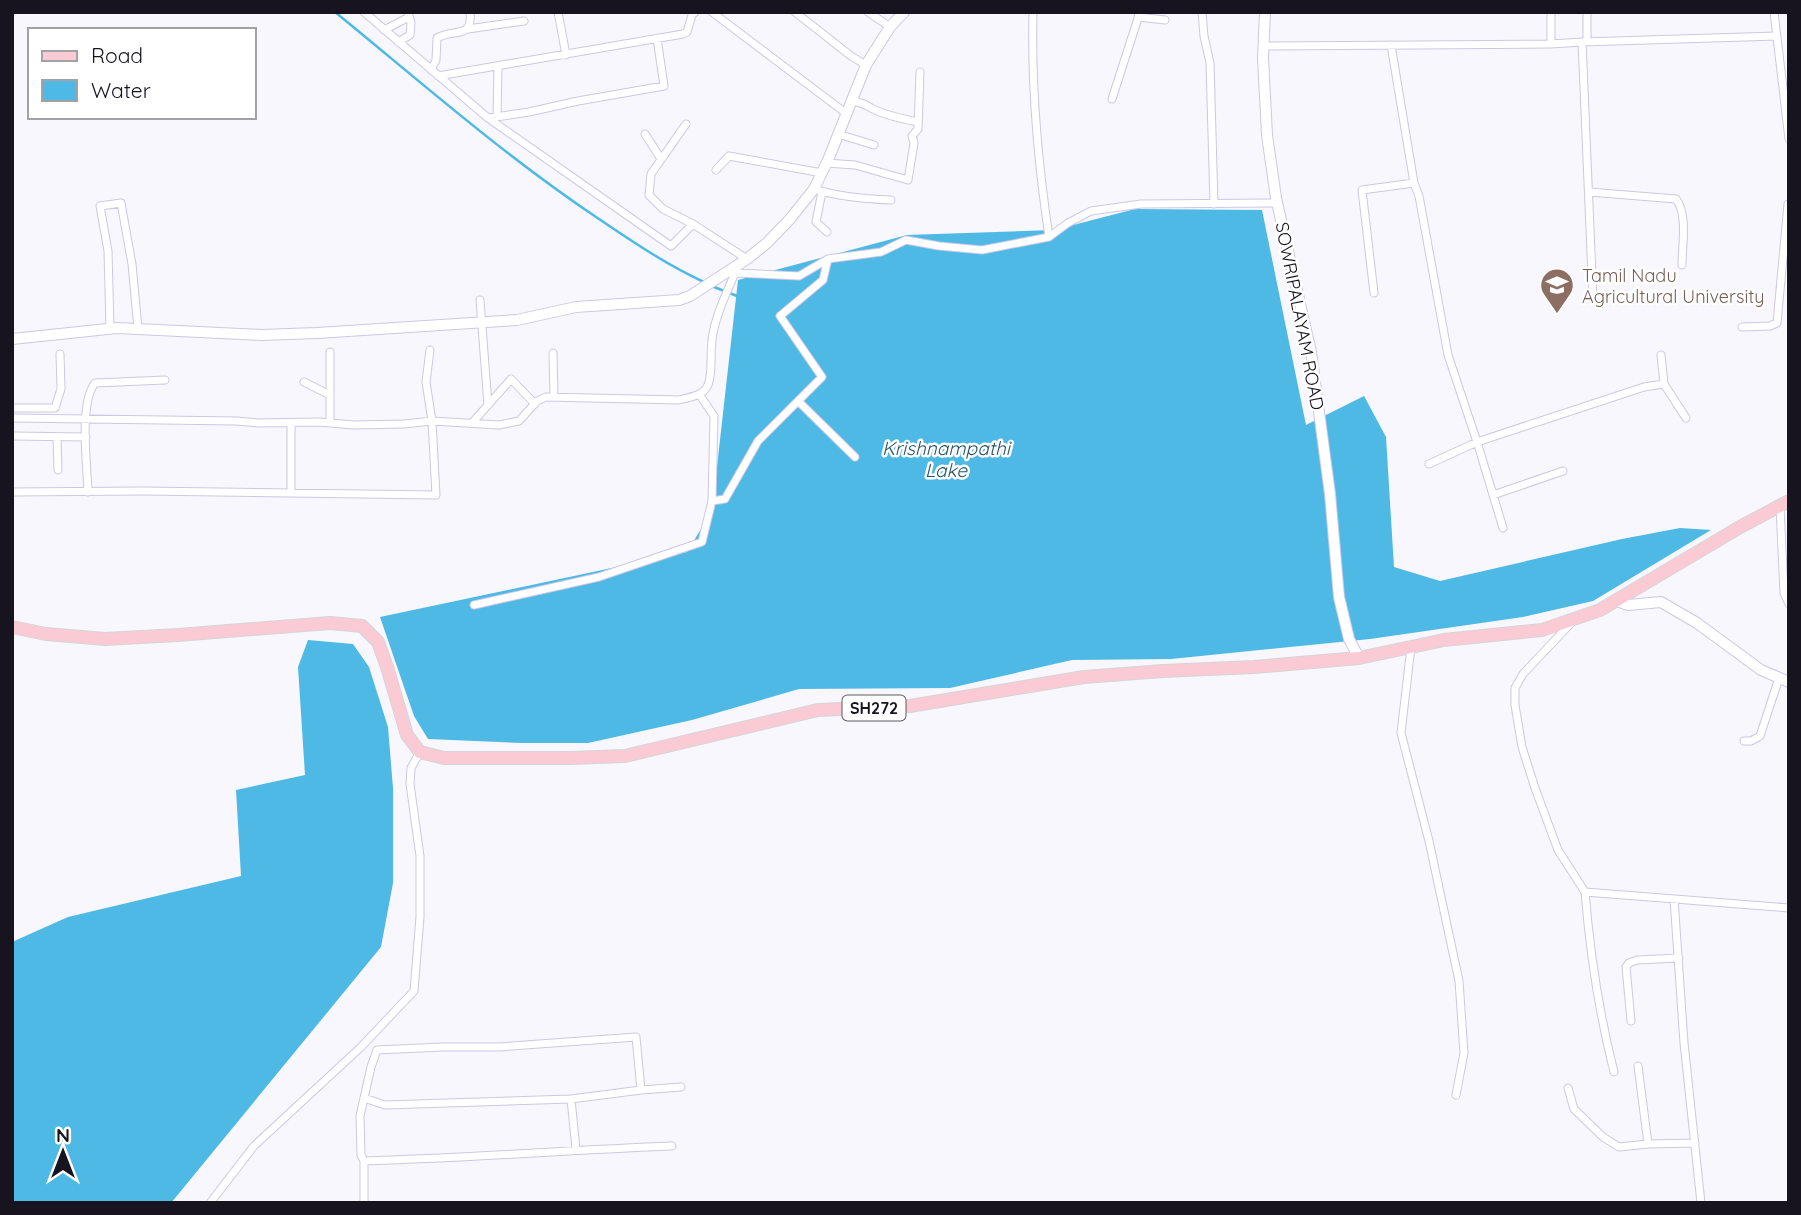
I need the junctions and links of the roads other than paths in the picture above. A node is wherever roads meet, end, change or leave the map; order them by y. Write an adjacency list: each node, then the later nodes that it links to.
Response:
1 (364, 12): 21 (street)
2 (470, 12): 20 (street)
3 (558, 12): 29 (street)
4 (695, 12): 23 (street)
5 (712, 12): 39 (street)
6 (795, 12): 32 (street)
7 (868, 12): 19 (street)
8 (905, 12): 19 (street)
9 (1033, 12): 60 (street)
10 (1202, 12): 56 (street)
11 (1265, 12): 28 (street, SOWRIPALAYAM ROAD)
12 (1551, 12): 26 (street)
13 (1587, 12): 24 (street)
14 (1774, 12): 22 (street)
15 (409, 15): 21 (street); 25 (street)
16 (1139, 15): 17 (street); 37 (street)
17 (1165, 20)
18 (524, 21): 20 (street)
19 (890, 27): 32 (street)
20 (468, 29): 34 (street)
21 (384, 30): 25 (street)
22 (1777, 36): 24 (street); 30 (street)
23 (657, 38): 29 (street); 40 (street)
24 (1584, 41): 26 (street); 53 (street)
25 (398, 43): 34 (street)
26 (1551, 44): 27 (street)
27 (1391, 45): 28 (street); 51 (street)
28 (1264, 46): 55 (street, SOWRIPALAYAM ROAD)
29 (566, 55): 33 (street)
30 (1779, 56): 31 (street); 46 (street)
31 (1789, 56)
32 (866, 65): 38 (street)
33 (498, 66): 36 (street); 40 (street)
34 (431, 70): 36 (street)
35 (920, 72): 42 (street)
36 (438, 76): 41 (street)
37 (1112, 99)
38 (852, 100): 39 (street); 42 (street)
39 (847, 114): 45 (street)
40 (497, 117): 41 (street)
41 (488, 118): 58 (street)
42 (918, 122): 49 (street)
43 (686, 124): 48 (street)
44 (645, 134): 48 (street)
45 (838, 134): 47 (street); 49 (street)
46 (1789, 139)
47 (874, 145)
48 (661, 159): 58 (street)
49 (824, 168): 50 (street); 52 (street)
50 (716, 170)
51 (1414, 183): 65 (street); 100 (street)
52 (818, 191): 54 (street); 59 (street); 61 (street)
53 (1588, 192): 63 (street); 68 (street)
54 (891, 200)
55 (1277, 203): 56 (street); 119 (street, SOWRIPALAYAM ROAD)
56 (1214, 204): 60 (street)
57 (1788, 204): 66 (street)
58 (693, 224): 61 (street)
59 (827, 232)
60 (1049, 237): 62 (street)
61 (747, 259): 64 (street)
62 (828, 259): 64 (street); 86 (street)
63 (1682, 265)
64 (732, 274): 70 (street); 83 (street)
65 (1374, 293)
66 (1780, 295): 67 (street); 71 (street)
67 (1789, 295)
68 (1593, 299)
69 (481, 300): 70 (street)
70 (481, 322): 73 (street); 88 (street)
71 (1742, 327)
72 (110, 329): 73 (street); 73 (street); 74 (street)
73 (138, 329)
74 (12, 339)
75 (430, 350): 93 (street)
76 (330, 352): 84 (street)
77 (553, 353): 85 (street)
78 (60, 354): 89 (street)
79 (1661, 355): 82 (street)
80 (165, 380): 92 (street)
81 (304, 382): 84 (street)
82 (1664, 384): 91 (street); 100 (street)
83 (699, 394): 85 (street); 109 (street)
84 (330, 395): 95 (street)
85 (554, 397): 87 (street)
86 (798, 401): 101 (street); 109 (street)
87 (535, 404): 88 (street); 96 (street)
88 (488, 405): 96 (street)
89 (12, 408)
90 (12, 418): 92 (street)
91 (1686, 418)
92 (85, 419): 94 (street); 99 (street)
93 (432, 421): 95 (street); 96 (street); 107 (street)
94 (291, 423): 95 (street); 107 (street)
95 (330, 423)
96 (472, 423)
97 (12, 436): 98 (street)
98 (57, 437): 99 (street); 103 (street)
99 (86, 437): 106 (street)
100 (1477, 442): 102 (street); 108 (street)
101 (855, 457)
102 (1429, 464)
103 (58, 470)
104 (1563, 471): 108 (street)
105 (12, 492): 106 (street)
106 (88, 492): 107 (street)
107 (290, 493)
108 (1493, 495): 111 (street)
109 (712, 501): 115 (street)
110 (1784, 504): 112 (street); 113 (main road, SH272)
111 (1503, 528)
112 (1786, 555): 114 (street)
113 (1616, 601): 116 (main road, SH272); 120 (street)
114 (1789, 604)
115 (474, 605)
116 (1574, 620): 118 (main road, SH272); 123 (street)
117 (12, 627): 122 (main road)
118 (1411, 647): 119 (main road, SH272); 135 (street)
119 (1359, 658): 122 (main road, SH272)
120 (1784, 680): 121 (street)
121 (1744, 741)
122 (420, 752): 128 (street)
123 (1585, 892): 124 (street); 131 (street)
124 (1674, 899): 125 (street); 126 (street)
125 (1789, 908)
126 (1679, 958): 127 (street); 138 (street)
127 (1631, 1021)
128 (361, 1046): 129 (street); 143 (street)
129 (377, 1050): 134 (street); 136 (street)
130 (1638, 1066): 139 (street)
131 (1614, 1072)
132 (681, 1087): 134 (street)
133 (1568, 1088): 139 (street)
134 (641, 1090): 137 (street)
135 (1456, 1095)
136 (365, 1098): 137 (street); 142 (street)
137 (571, 1099): 141 (street)
138 (1695, 1143): 139 (street); 145 (street)
139 (1648, 1144)
140 (671, 1146): 141 (street)
141 (576, 1149): 142 (street)
142 (364, 1161): 144 (street)
143 (210, 1203)
144 (364, 1203)
145 (1701, 1203)

